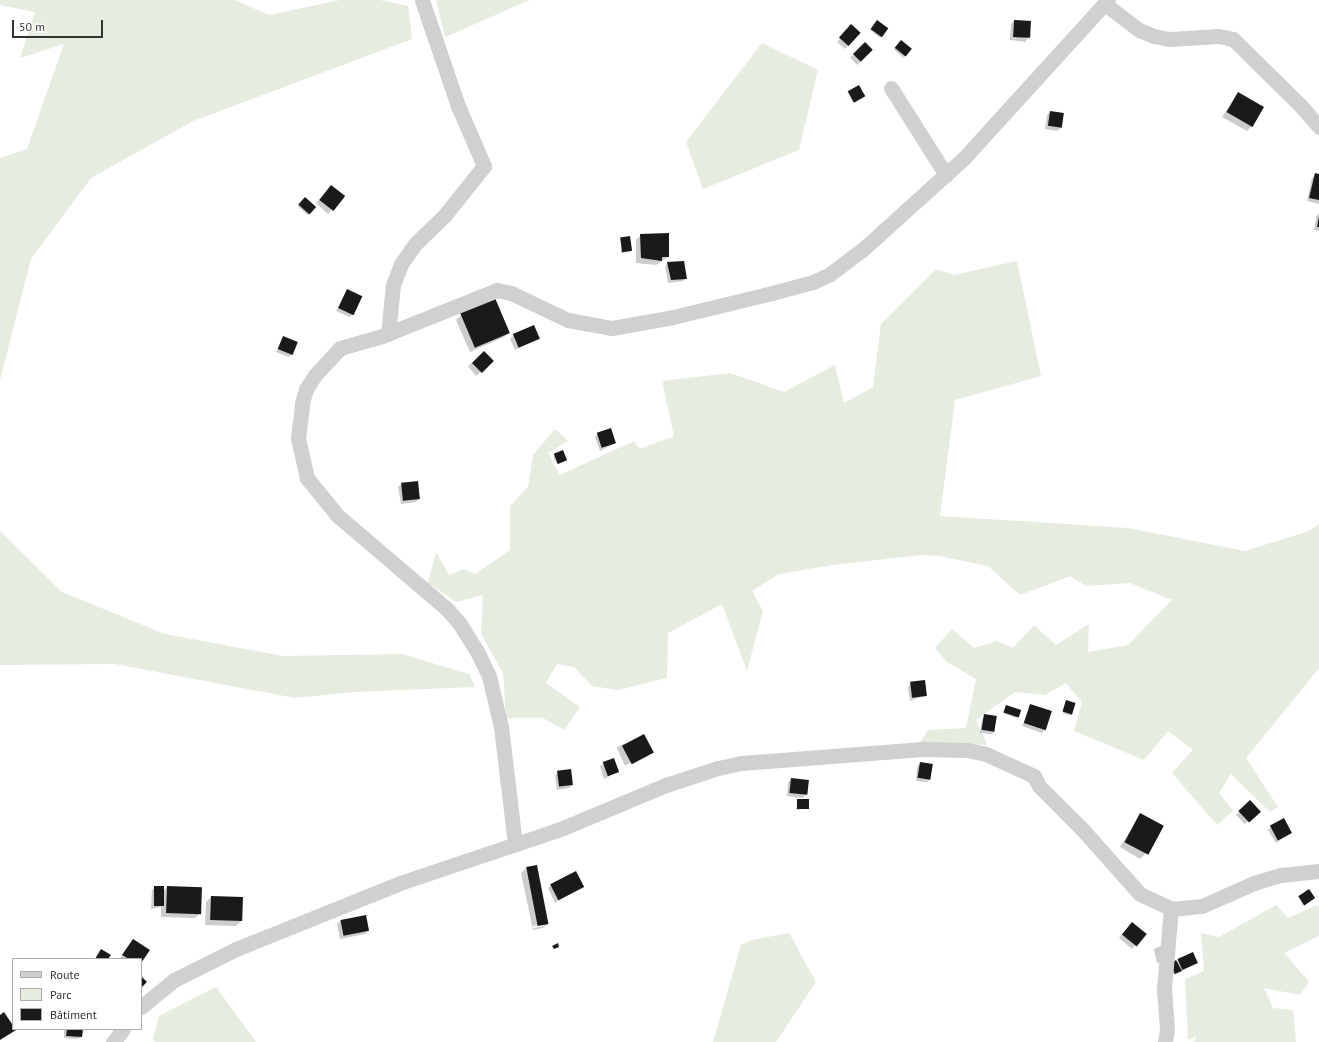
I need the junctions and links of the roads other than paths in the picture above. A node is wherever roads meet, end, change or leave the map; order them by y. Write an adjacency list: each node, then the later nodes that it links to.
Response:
1 (422, 0): 6 (street)
2 (1107, 2): 4 (street); 5 (street)
3 (891, 88): 5 (street)
4 (1319, 127)
5 (946, 175): 6 (street)
6 (388, 334): 7 (street)
7 (515, 844): 9 (street); 10 (street)
8 (1319, 871): 9 (street)
9 (1171, 908): 13 (street)
10 (142, 1005)
11 (122, 1030): 12 (street)
12 (113, 1042)
13 (1165, 1042)

